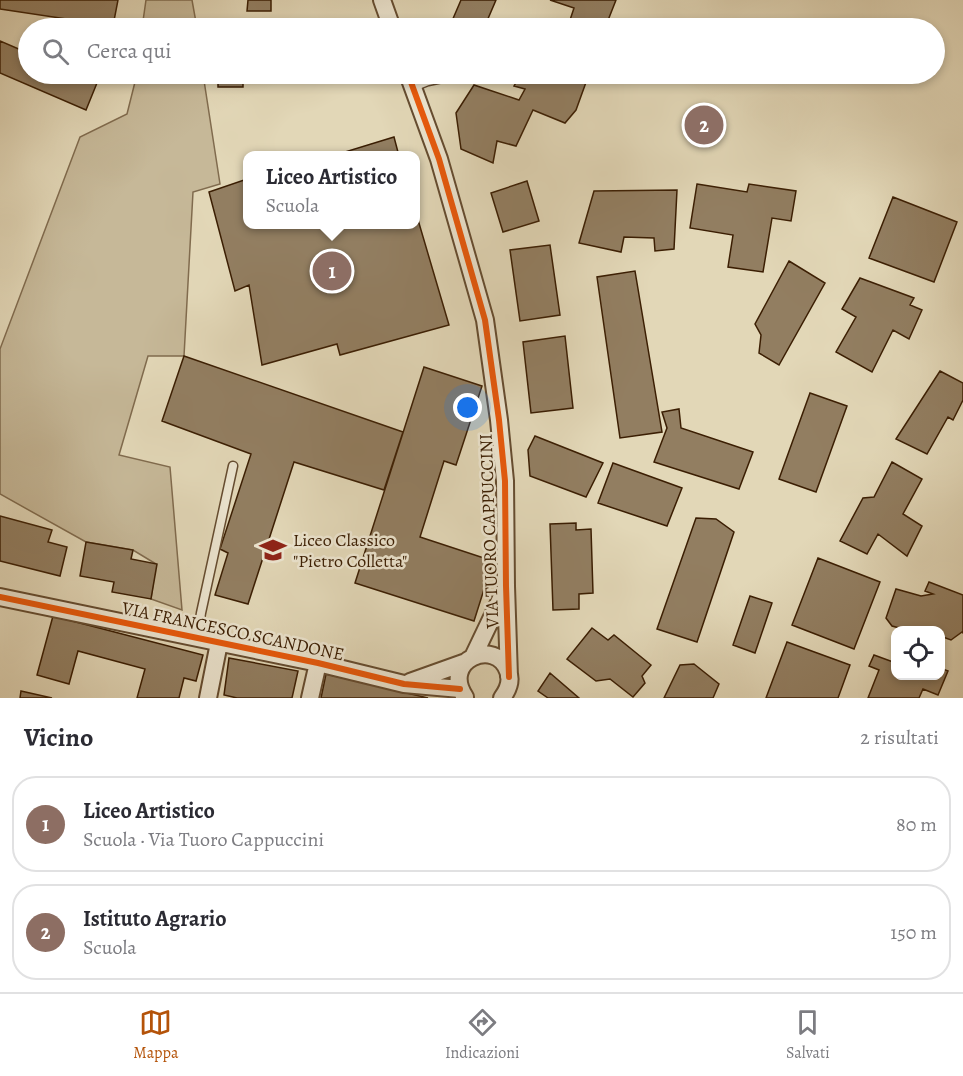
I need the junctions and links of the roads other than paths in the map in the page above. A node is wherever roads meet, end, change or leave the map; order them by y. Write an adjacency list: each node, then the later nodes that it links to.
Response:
1 (382, 0): 2 (street)
2 (388, 18)
3 (411, 84): 5 (street, VIA TUORO CAPPUCCINI)
4 (233, 466): 7 (lane)
5 (506, 586): 9 (street, VIA TUORO CAPPUCCINI); 11 (street, VIA TUORO CAPPUCCINI)
6 (0, 597): 7 (street, VIA FRANCESCO SCANDONE)
7 (197, 639): 8 (street, VIA FRANCESCO SCANDONE)
8 (219, 643): 10 (street, VIA FRANCESCO SCANDONE); 14 (street)
9 (470, 659): 11 (street); 12 (street); 13 (street, VIA TUORO CAPPUCCINI)
10 (318, 663): 12 (street, VIA FRANCESCO SCANDONE); 15 (street)
11 (509, 677): 16 (street)
12 (404, 684): 13 (street, VIA FRANCESCO SCANDONE)
13 (464, 695)
14 (208, 698)
15 (310, 698)
16 (502, 698)

